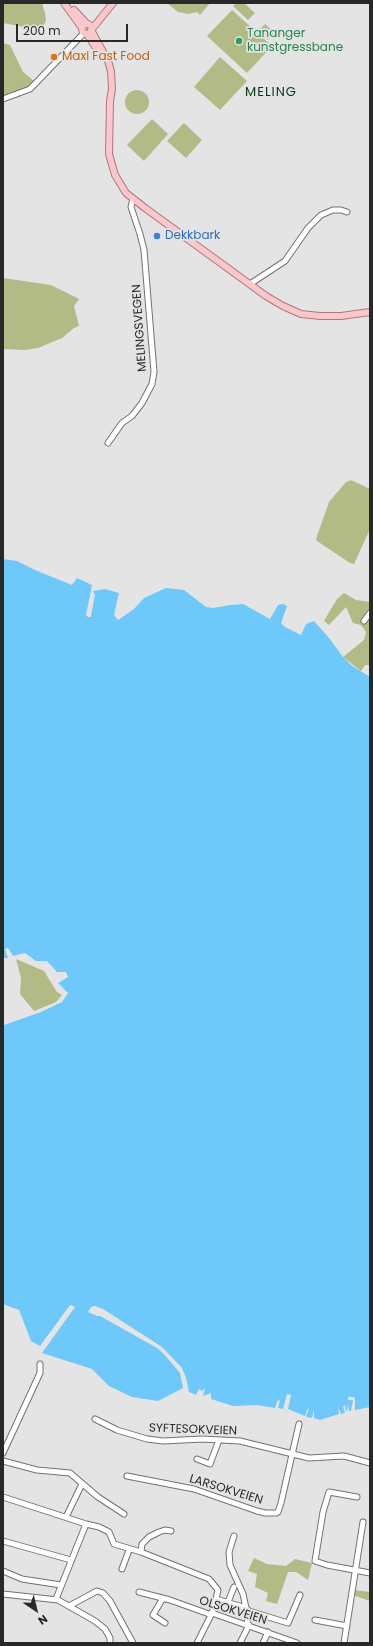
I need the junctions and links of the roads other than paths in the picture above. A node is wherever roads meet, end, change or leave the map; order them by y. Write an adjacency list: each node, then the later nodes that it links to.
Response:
1 (64, 3): 4 (main road)
2 (68, 3): 4 (main road)
3 (113, 3): 4 (main road)
4 (87, 29): 5 (street); 6 (main road)
5 (3, 99)
6 (133, 199): 8 (main road); 10 (street, MELINGSVEGEN)
7 (347, 212): 8 (street)
8 (250, 284): 9 (main road)
9 (370, 312)
10 (108, 443)
11 (370, 613): 12 (street)
12 (364, 621)
13 (40, 1364): 17 (street)
14 (95, 1419): 16 (street, SYFTESOKVEIEN)
15 (299, 1424): 18 (street, LARSOKVEIEN)
16 (219, 1440): 18 (street, SYFTESOKVEIEN); 19 (street)
17 (3, 1453)
18 (292, 1453): 21 (street, SYFTESOKVEIEN); 22 (street, LARSOKVEIEN)
19 (197, 1460)
20 (3, 1461): 23 (street)
21 (370, 1463)
22 (127, 1476)
23 (82, 1484): 26 (street); 27 (street)
24 (3, 1497): 27 (street)
25 (357, 1497): 38 (street)
26 (124, 1514)
27 (66, 1517): 29 (street)
28 (363, 1522): 38 (street)
29 (86, 1524): 33 (street); 35 (street)
30 (172, 1531): 34 (street)
31 (234, 1536): 50 (street)
32 (3, 1541): 35 (street)
33 (129, 1550): 34 (street); 36 (street)
34 (141, 1552): 47 (street)
35 (71, 1560): 40 (street)
36 (122, 1569)
37 (3, 1571): 40 (street)
38 (355, 1571): 39 (street); 55 (street)
39 (370, 1573)
40 (61, 1584): 46 (street)
41 (234, 1587): 48 (street)
42 (139, 1592): 45 (street, OLSOKVEIEN)
43 (3, 1594): 46 (street)
44 (300, 1595): 50 (street)
45 (163, 1598): 51 (street, OLSOKVEIEN); 53 (street)
46 (56, 1599): 49 (street)
47 (216, 1599): 48 (street); 51 (street)
48 (228, 1602): 50 (street)
49 (69, 1606): 57 (street); 58 (street)
50 (247, 1609): 54 (street)
51 (212, 1613): 54 (street, OLSOKVEIEN); 59 (street)
52 (315, 1620): 55 (street)
53 (164, 1624)
54 (248, 1624): 56 (street, OLSOKVEIEN); 60 (street)
55 (347, 1626): 63 (street)
56 (268, 1632): 61 (street); 62 (street, OLSOKVEIEN)
57 (110, 1643)
58 (133, 1643)
59 (197, 1643)
60 (240, 1643)
61 (263, 1643)
62 (297, 1643)
63 (344, 1643)

